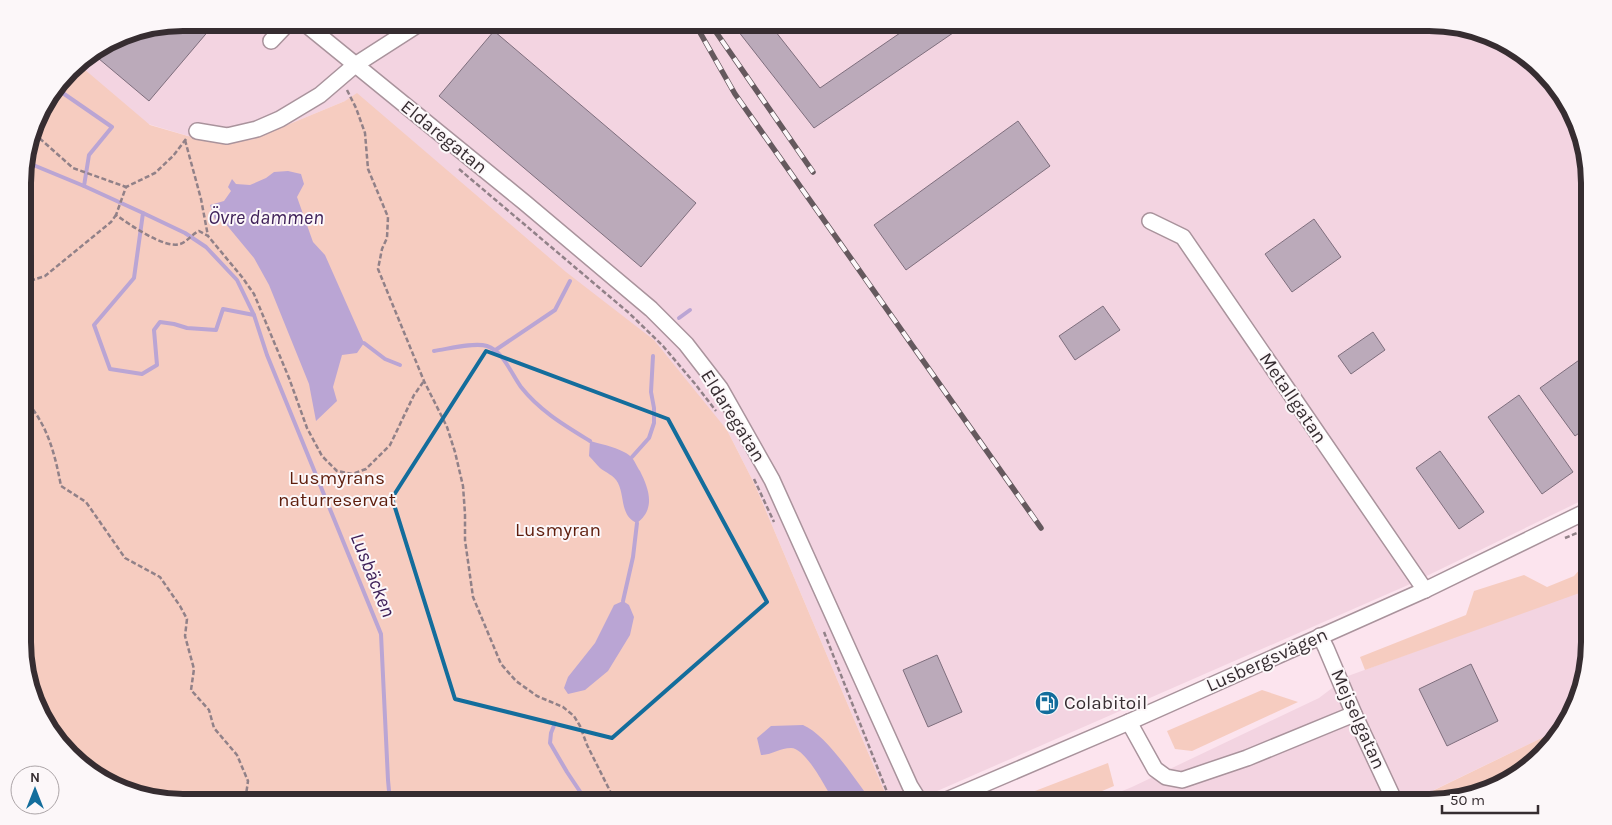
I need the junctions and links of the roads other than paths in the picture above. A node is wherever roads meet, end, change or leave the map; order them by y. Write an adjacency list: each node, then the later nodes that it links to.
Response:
1 (280, 31): 4 (street)
2 (314, 31): 5 (street, Eldaregatan)
3 (408, 31): 5 (street)
4 (271, 41)
5 (354, 65): 6 (street); 13 (street, Eldaregatan)
6 (198, 131)
7 (1150, 221): 9 (street, Metallgatan)
8 (1581, 514): 9 (street, Lusbergsvägen)
9 (1425, 590): 10 (street, Lusbergsvägen)
10 (1320, 636): 11 (street, Mejselgatan); 12 (street, Lusbergsvägen)
11 (1354, 714): 12 (street); 15 (street, Mejselgatan)
12 (1129, 722): 14 (street, Lusbergsvägen)
13 (915, 793)
14 (962, 793)
15 (1391, 793)

